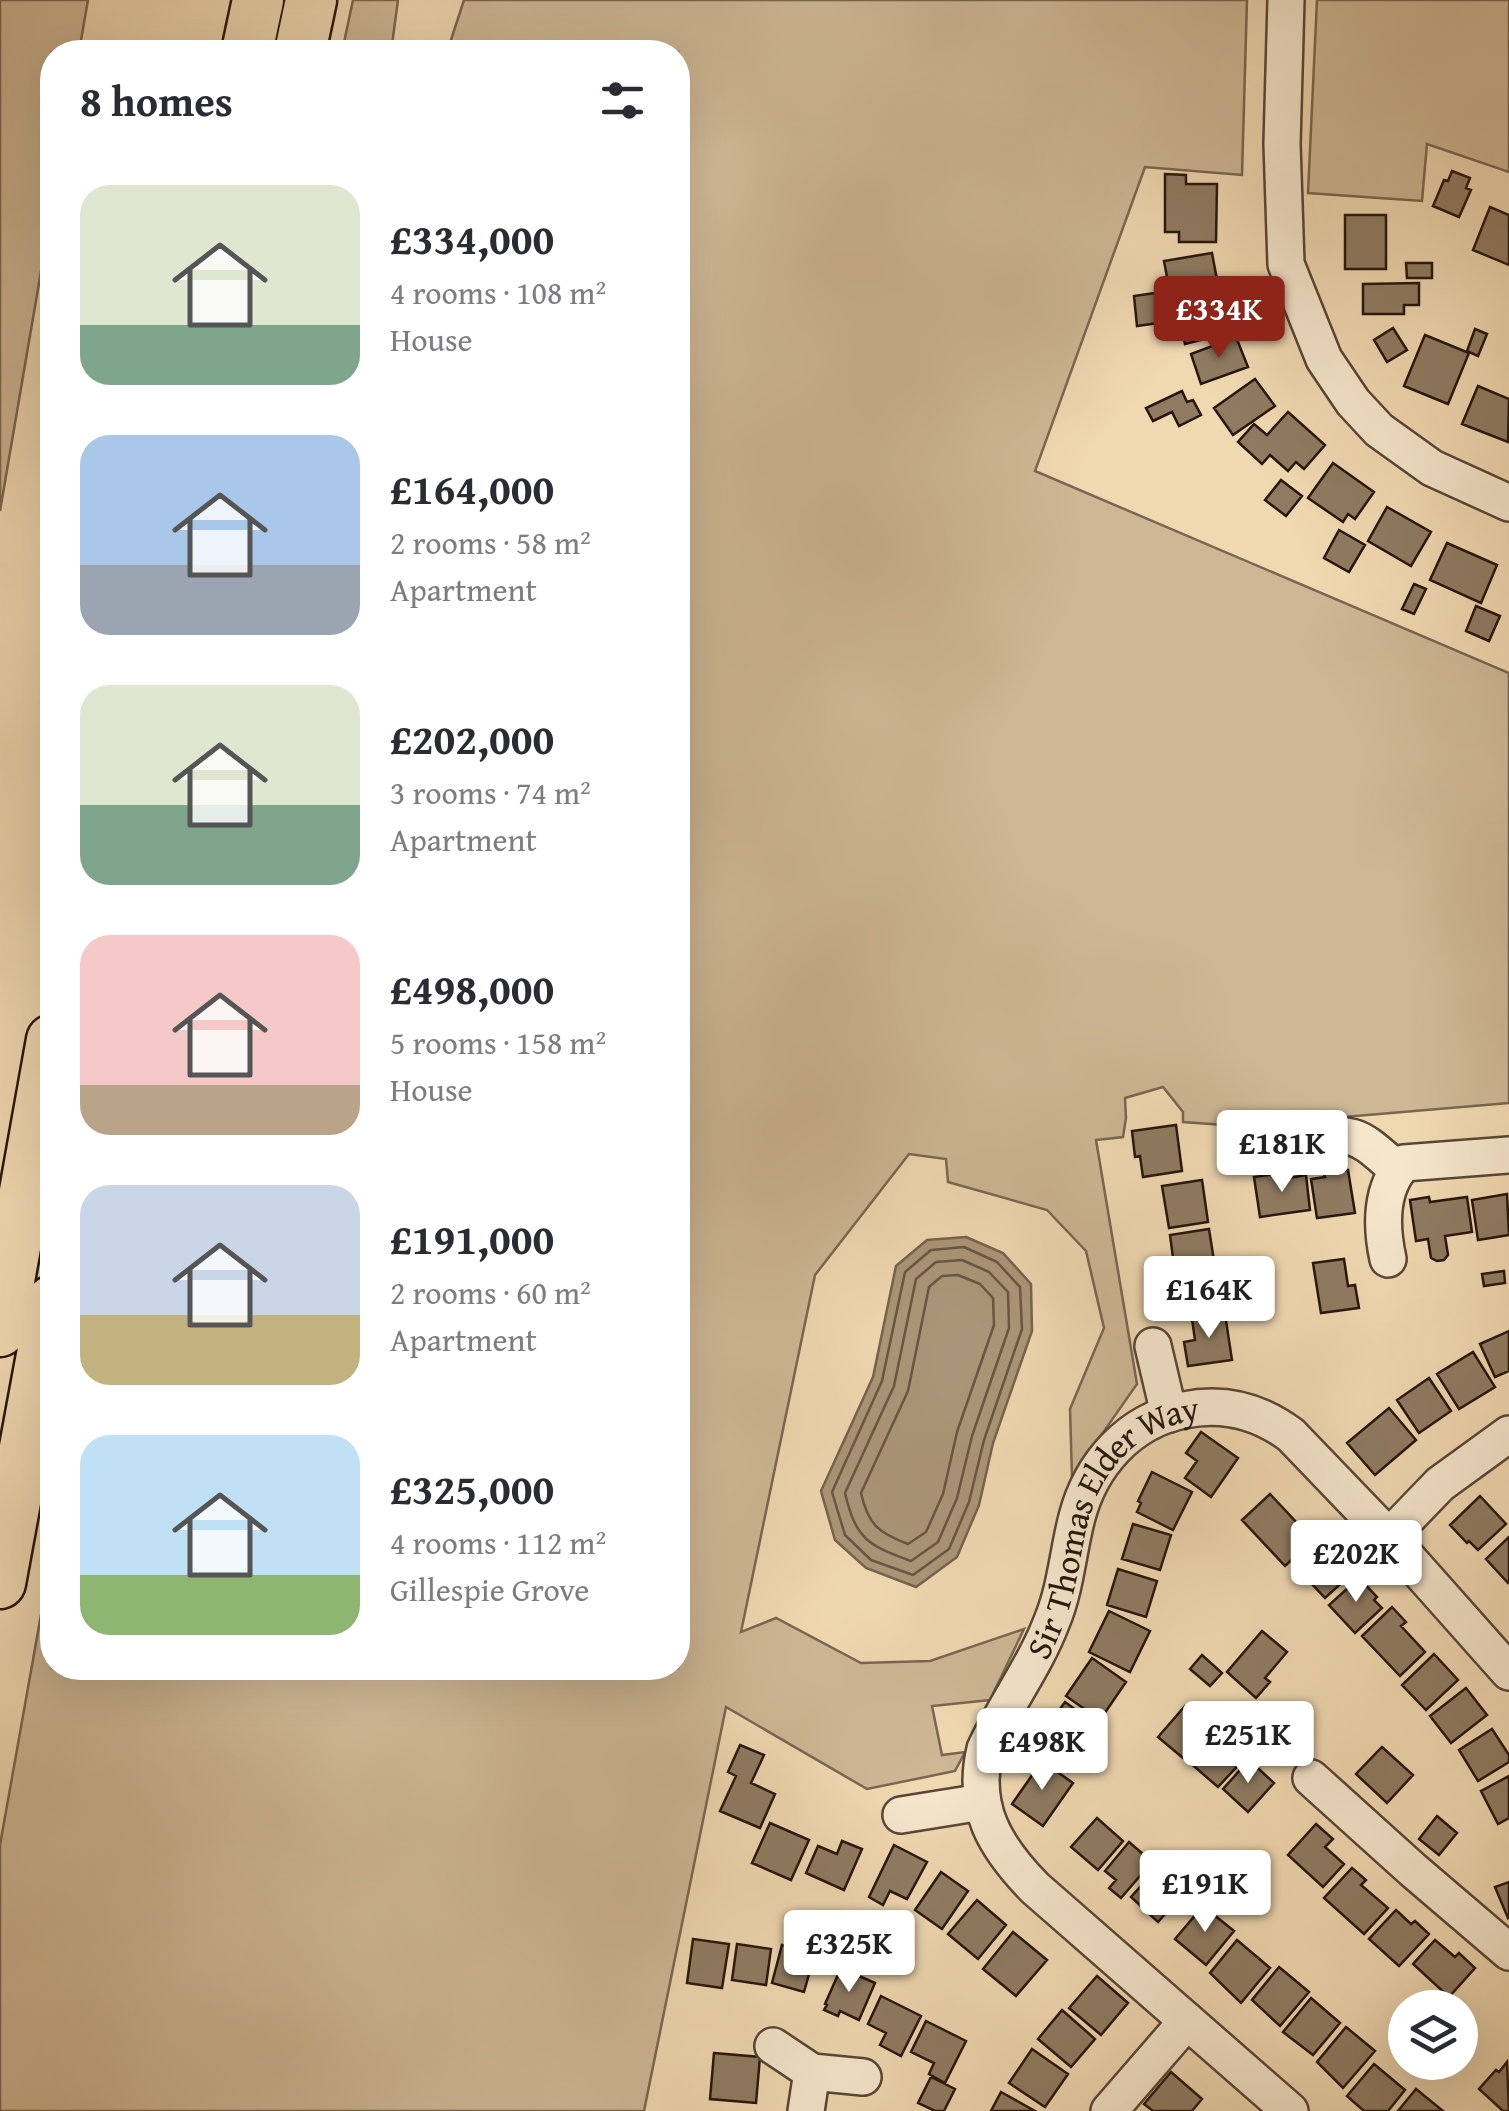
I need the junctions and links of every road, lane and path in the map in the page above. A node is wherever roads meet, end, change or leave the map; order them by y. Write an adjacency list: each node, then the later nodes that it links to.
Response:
1 (258, 0): 4 (highway)
2 (311, 0): 5 (highway)
3 (1286, 0): 6 (street)
4 (249, 40)
5 (303, 40)
6 (1509, 503)
7 (40, 1107): 12 (highway)
8 (1305, 1141): 10 (street)
9 (1509, 1155): 10 (street)
10 (1398, 1170): 11 (street)
11 (1388, 1259)
12 (0, 1331)
13 (1152, 1346): 15 (street)
14 (40, 1366): 18 (highway)
15 (1169, 1414): 17 (street, Sir Thomas Elder Way); 21 (street, Sir Thomas Elder Way)
16 (1509, 1434): 17 (street)
17 (1389, 1537): 19 (street, Sir Thomas Elder Way)
18 (0, 1583)
19 (1509, 1672)
20 (1311, 1778): 23 (street)
21 (982, 1802): 22 (street); 24 (street, Sir Thomas Elder Way)
22 (901, 1815)
23 (1509, 1952)
24 (1188, 2022): 29 (street); 30 (street, Sir Thomas Elder Way)
25 (773, 2046): 26 (street)
26 (812, 2072): 27 (street); 28 (street)
27 (862, 2076)
28 (806, 2111)
29 (1109, 2111)
30 (1290, 2111)

